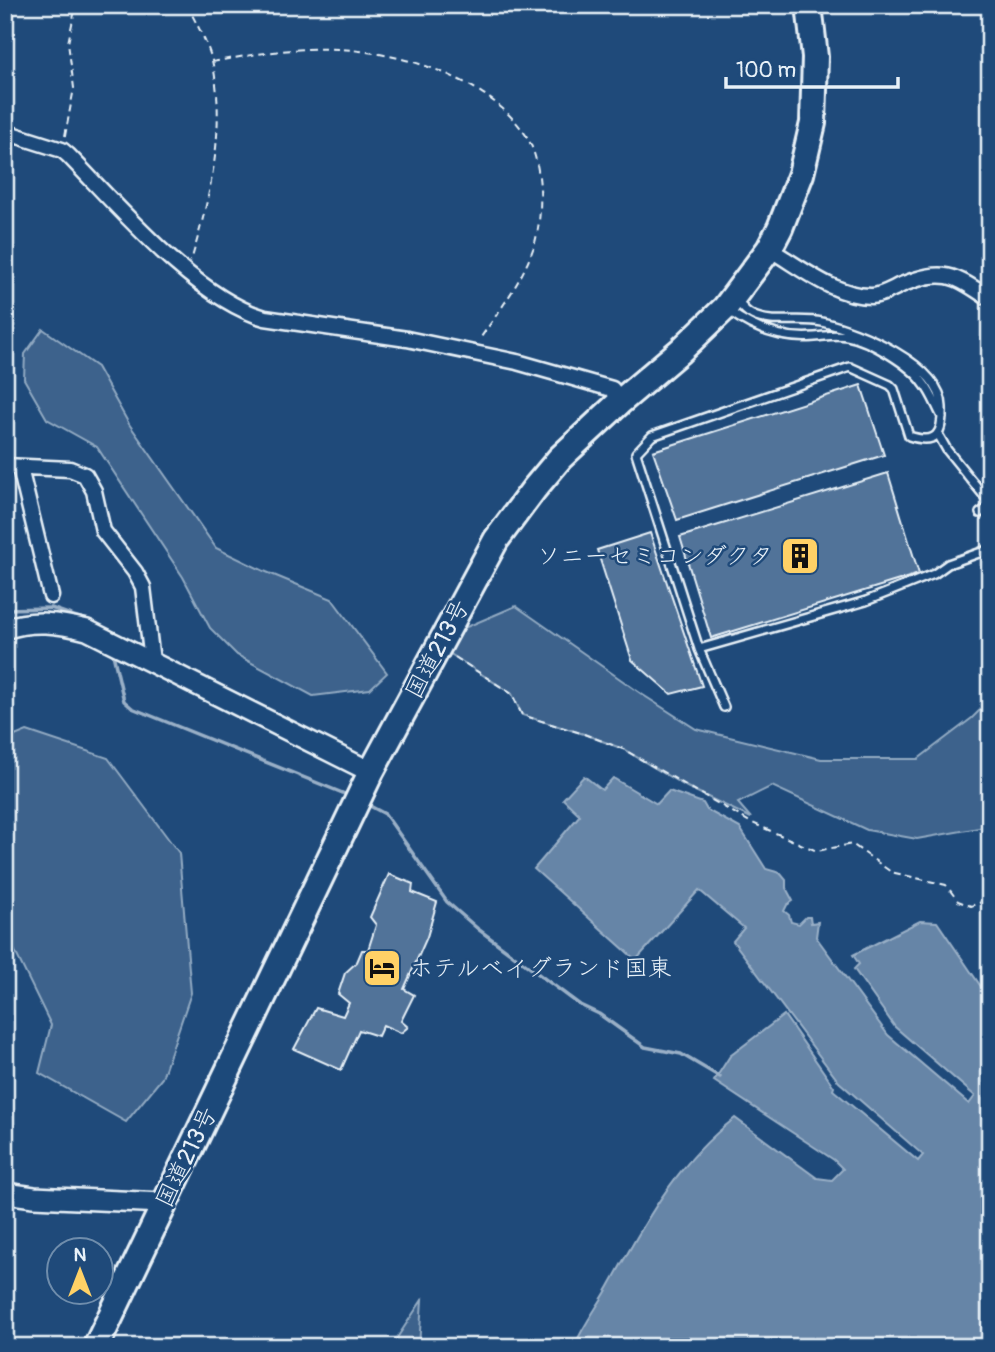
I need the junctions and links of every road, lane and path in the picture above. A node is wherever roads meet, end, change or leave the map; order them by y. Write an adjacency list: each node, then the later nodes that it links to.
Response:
1 (76, 5): 6 (path)
2 (187, 5): 4 (path)
3 (809, 5): 7 (highway, 国道213号)
4 (212, 62): 8 (path); 11 (path)
5 (5, 132): 6 (street)
6 (62, 150): 8 (street)
7 (769, 249): 9 (street); 10 (highway, 国道213号)
8 (188, 272): 11 (street)
9 (990, 299)
10 (729, 303): 12 (highway, 国道213号); 13 (lane); 13 (lane)
11 (470, 352): 12 (street)
12 (621, 401): 25 (highway, 国道213号)
13 (943, 418): 14 (lane)
14 (939, 433): 16 (lane); 21 (lane)
15 (12, 467): 19 (street); 23 (street)
16 (990, 504): 17 (lane)
17 (980, 513)
18 (990, 549): 21 (lane)
19 (51, 596)
20 (5, 629): 23 (street)
21 (699, 649): 24 (lane)
22 (449, 653): 26 (path)
23 (152, 661): 25 (street)
24 (724, 706)
25 (371, 772): 28 (highway, 国道213号)
26 (990, 900)
27 (5, 1193): 28 (street)
28 (163, 1203): 29 (highway, 国道213号)
29 (96, 1347)

